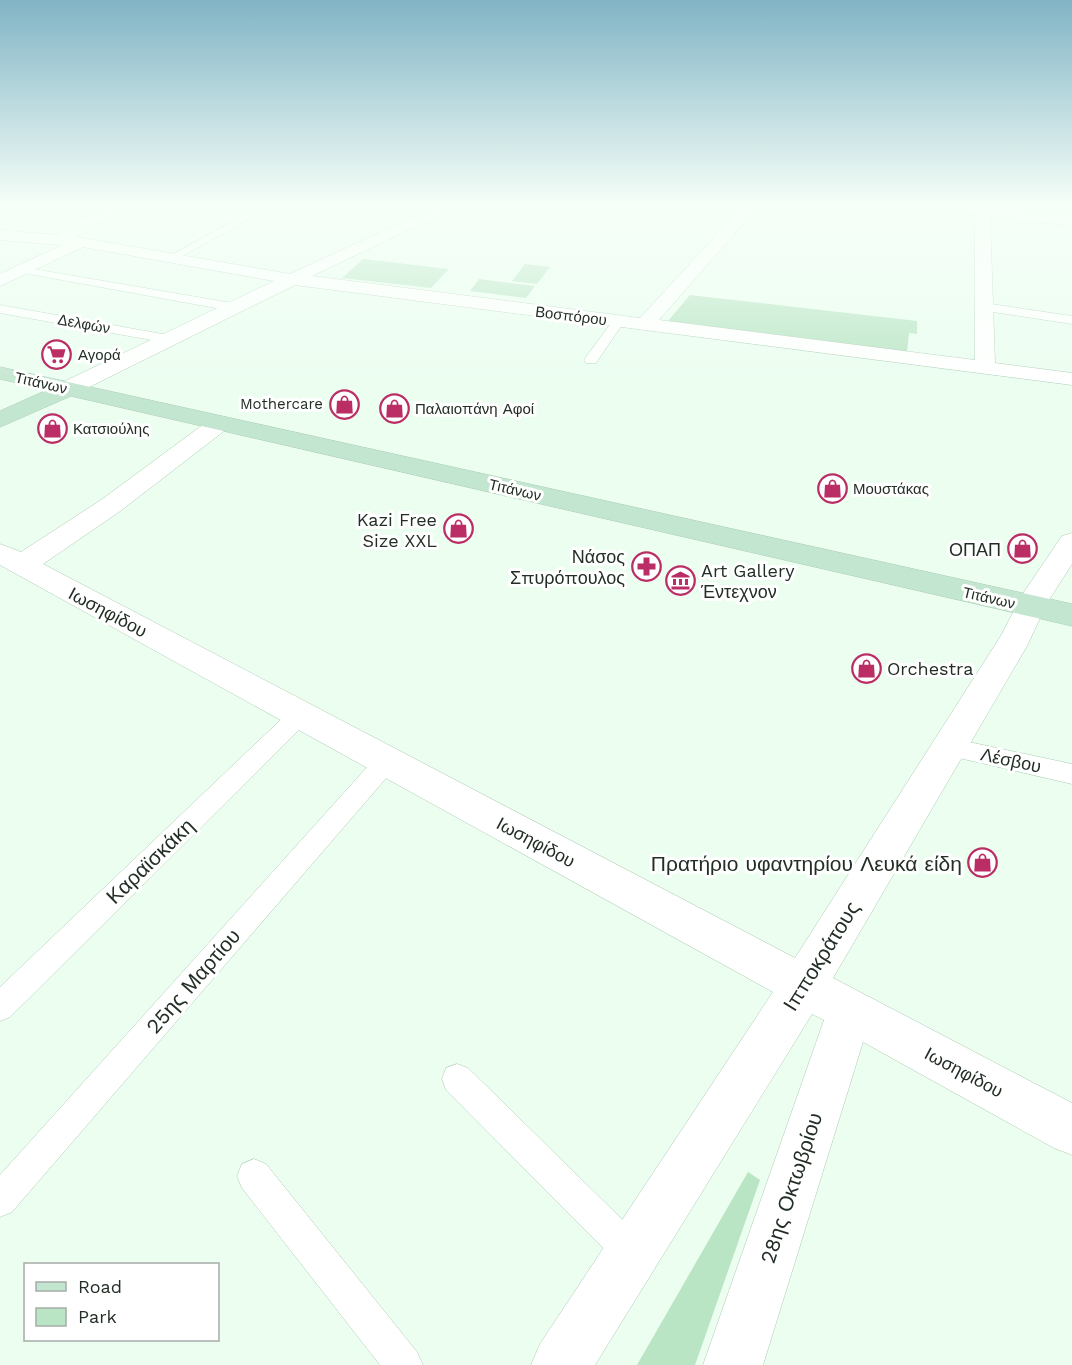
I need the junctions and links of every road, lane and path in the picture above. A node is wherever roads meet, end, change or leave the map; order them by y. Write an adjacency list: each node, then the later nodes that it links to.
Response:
1 (29, 267): 6 (street)
2 (221, 267): 7 (street, Βοσπόρου)
3 (318, 267): 7 (street)
4 (697, 267): 14 (street)
5 (983, 267): 10 (street)
6 (22, 270): 8 (street); 9 (lane)
7 (291, 279): 9 (street); 13 (street, Βοσπόρου)
8 (0, 281)
9 (232, 307): 15 (street)
10 (984, 307): 12 (lane); 17 (street)
11 (0, 309): 15 (lane, Δελφών)
12 (1072, 320)
13 (618, 322): 14 (street, Βοσπόρου); 16 (lane)
14 (644, 326): 17 (street, Βοσπόρου)
15 (168, 339): 20 (street)
16 (591, 360)
17 (985, 368): 19 (street, Βοσπόρου)
18 (0, 374): 20 (main road, Τιτάνων)
19 (1072, 379)
20 (67, 388): 21 (main road); 22 (main road, Τιτάνων)
21 (0, 420)
22 (220, 423): 24 (street); 25 (main road, Τιτάνων)
23 (1072, 542): 25 (street, Ιπποκράτους)
24 (10, 559): 27 (street, Ιωσηφίδου)
25 (1032, 604): 26 (main road, Τιτάνων); 28 (street, Ιπποκράτους)
26 (1072, 615)
27 (300, 716): 29 (street, Ιωσηφίδου); 32 (lane, Καραϊσκάκη)
28 (950, 747): 30 (lane, Λέσβου); 31 (street, Ιπποκράτους)
29 (386, 762): 31 (street, Ιωσηφίδου); 37 (lane, 25ης Μαρτίου)
30 (1072, 774)
31 (804, 986): 33 (street, Ιωσηφίδου); 38 (street, Ιπποκράτους)
32 (0, 1007)
33 (850, 1011): 35 (street, Ιωσηφίδου); 41 (street, 28ης Οκτωβρίου)
34 (457, 1079): 38 (lane)
35 (1072, 1130)
36 (254, 1176): 39 (lane)
37 (0, 1200)
38 (632, 1253): 40 (street, Ιπποκράτους)
39 (404, 1365)
40 (561, 1365)
41 (733, 1365)

